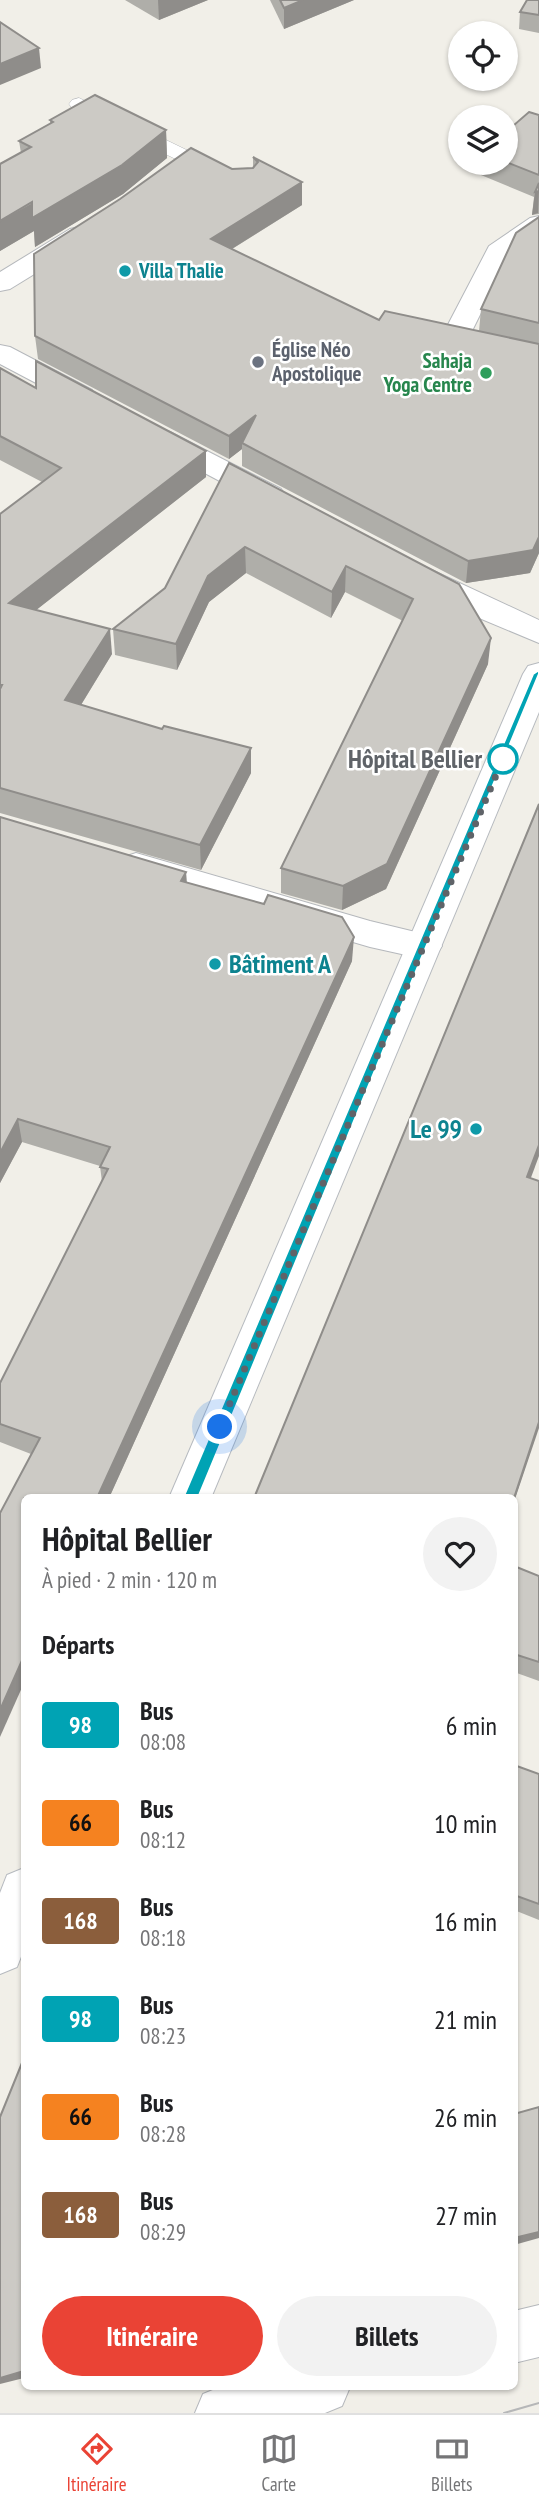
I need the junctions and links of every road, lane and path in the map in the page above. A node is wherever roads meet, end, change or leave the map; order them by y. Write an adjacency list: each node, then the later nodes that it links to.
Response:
1 (79, 104): 2 (lane)
2 (193, 155): 3 (street); 4 (lane)
3 (166, 175)
4 (233, 180)
5 (100, 221): 7 (street)
6 (539, 224): 9 (street)
7 (0, 283)
8 (0, 353): 10 (street)
9 (539, 357)
10 (297, 510)
11 (396, 562): 12 (street)
12 (539, 632)
13 (539, 674): 15 (street)
14 (106, 858): 15 (street)
15 (424, 946): 16 (street)
16 (192, 1494)
17 (21, 1899): 18 (street)
18 (0, 1950)
19 (539, 2331): 20 (street)
20 (518, 2336)
21 (311, 2390): 22 (street)
22 (222, 2413)

